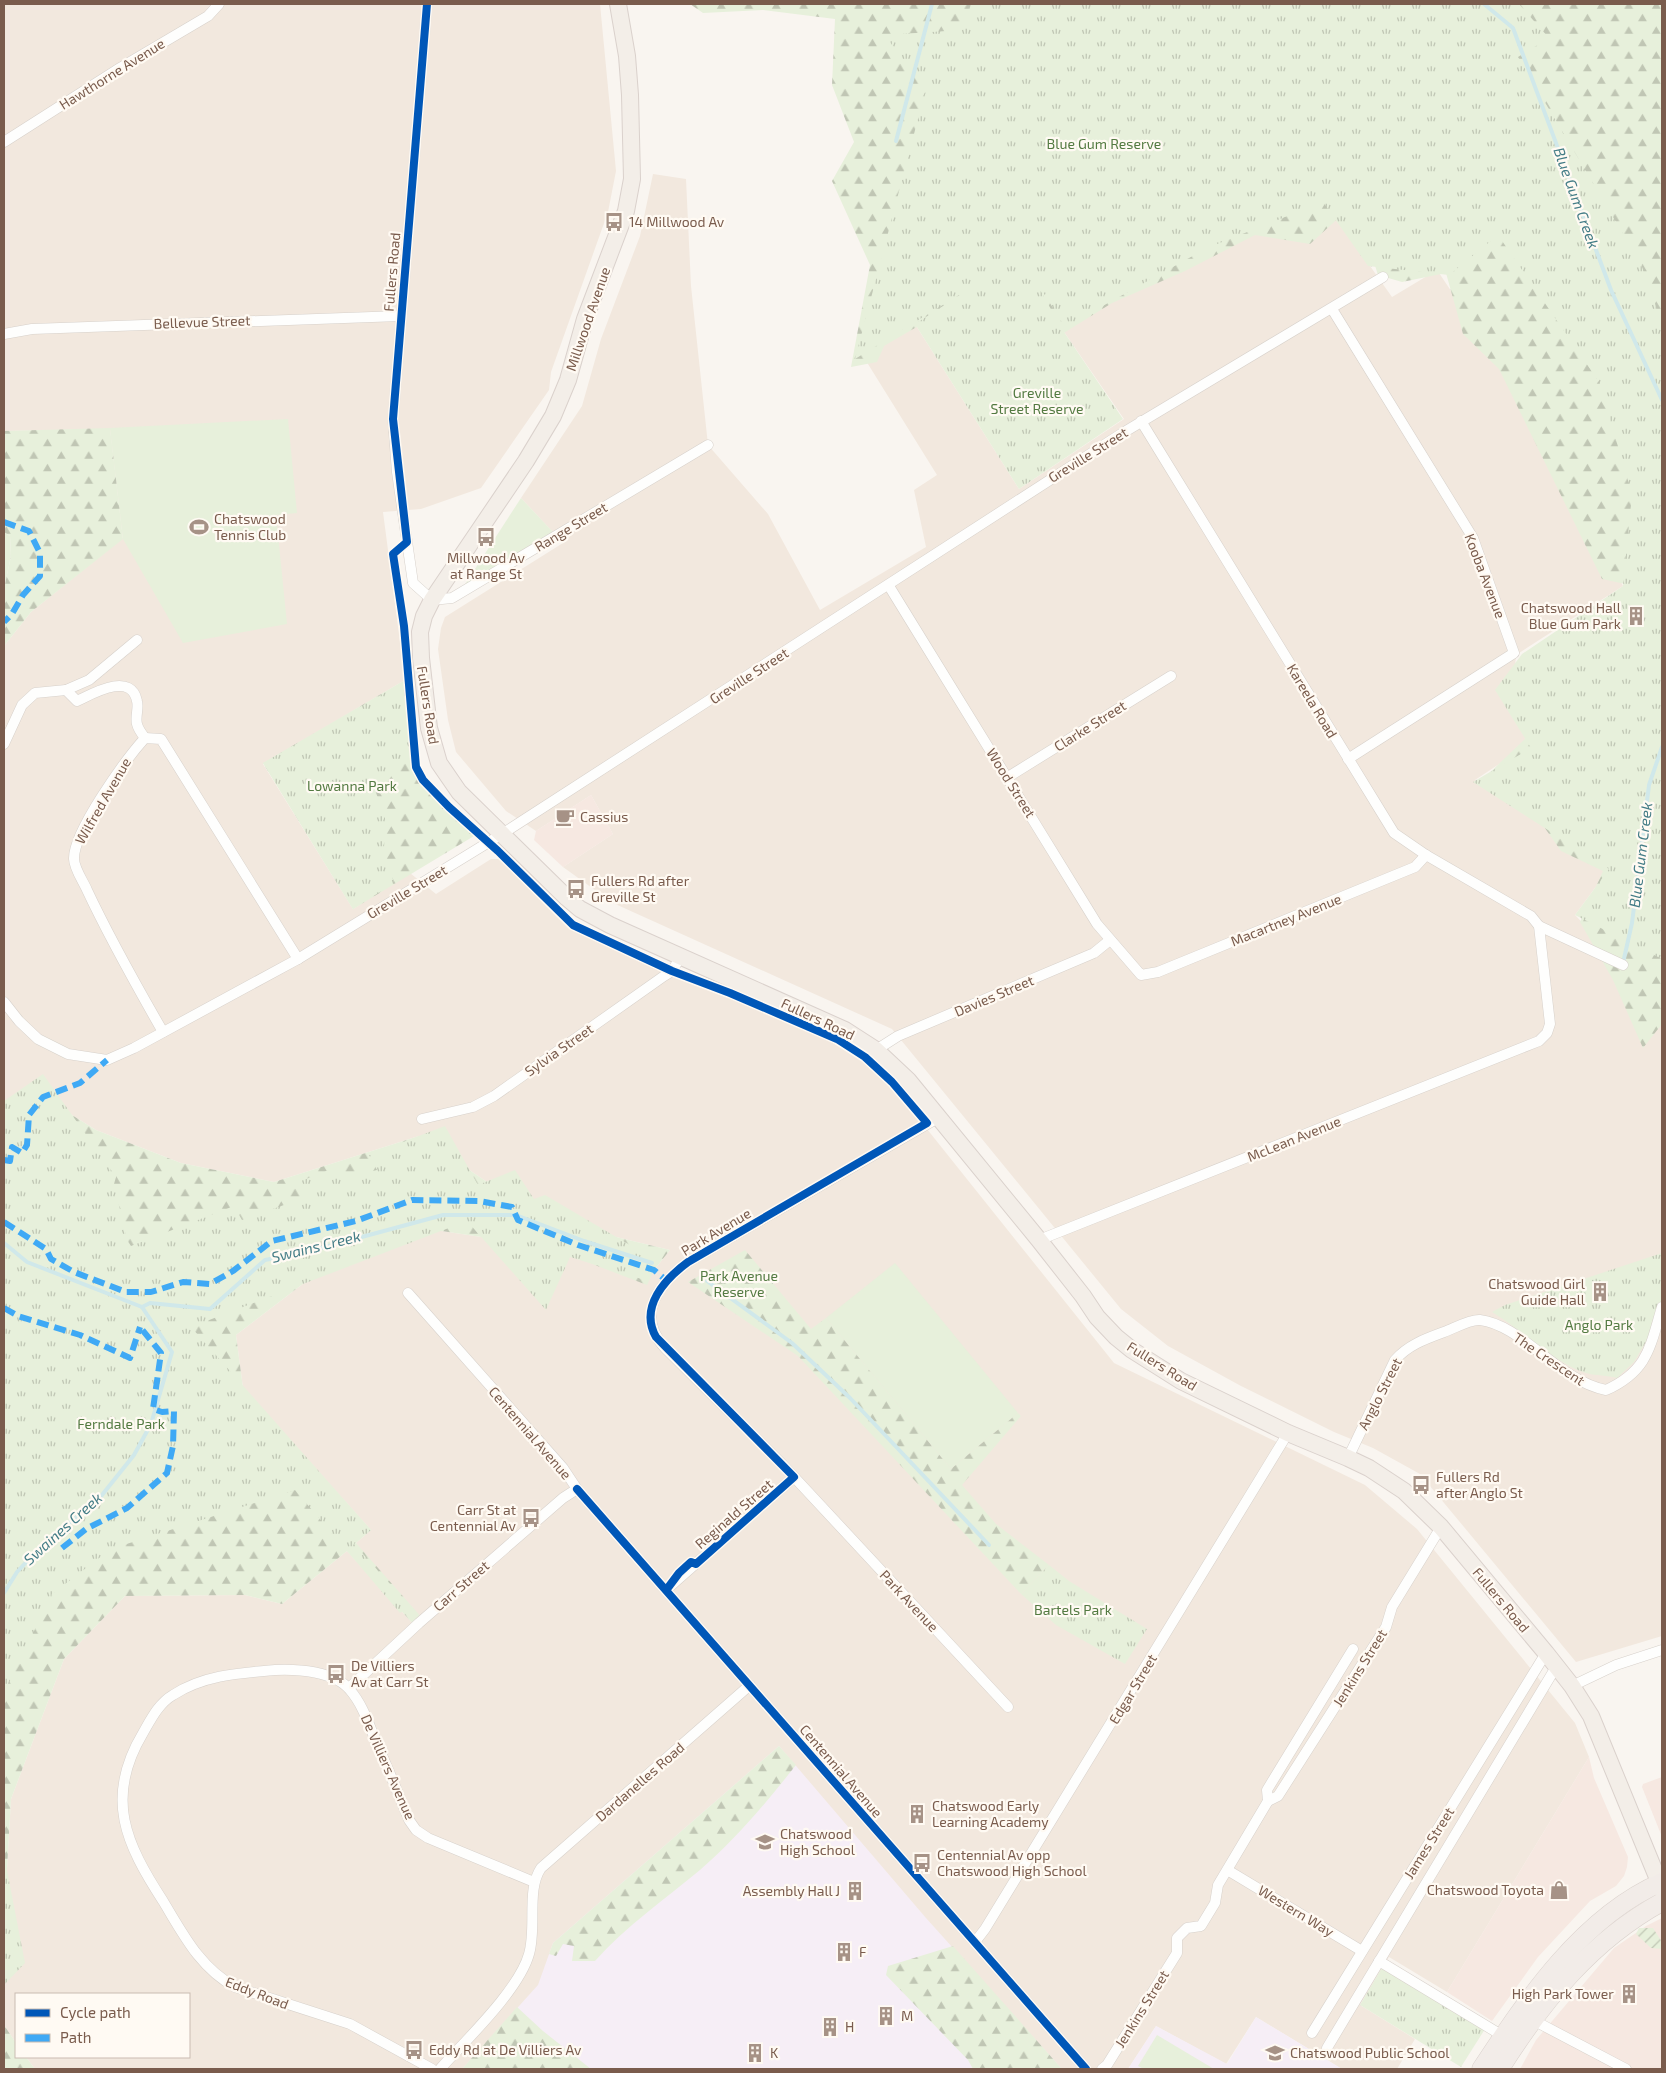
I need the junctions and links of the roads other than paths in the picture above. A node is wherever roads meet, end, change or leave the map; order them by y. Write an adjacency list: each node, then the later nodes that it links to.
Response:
1 (219, 4): 4 (street, Hawthorne Avenue)
2 (427, 4): 7 (street, Fullers Road)
3 (618, 4): 12 (main road, Millwood Avenue)
4 (4, 142)
5 (1383, 278): 6 (street, Greville Street)
6 (1332, 308): 9 (street, Greville Street); 18 (street, Kooba Avenue)
7 (400, 316): 8 (street, Bellevue Street); 12 (street, Fullers Road)
8 (4, 334)
9 (1142, 421): 11 (street, Greville Street); 18 (street, Kareela Road)
10 (708, 445): 12 (street, Range Street)
11 (889, 586): 19 (street, Wood Street); 20 (street, Greville Street)
12 (432, 600): 20 (main road, Fullers Road)
13 (138, 640): 15 (street)
14 (1171, 676): 19 (street, Clarke Street)
15 (66, 690): 16 (street); 17 (street)
16 (145, 738): 25 (street); 29 (street, Wilfred Avenue)
17 (4, 744)
18 (1348, 759): 21 (street, Kareela Road)
19 (1008, 777): 23 (street, Wood Street)
20 (502, 834): 24 (main road, Fullers Road); 25 (street, Greville Street)
21 (1426, 855): 22 (street, Kareela Road); 27 (street, Macartney Avenue)
22 (1539, 926): 26 (street, Kareela Road); 33 (street, McLean Avenue)
23 (1110, 940): 27 (street, Wood Street); 30 (street, Davies Street)
24 (681, 956): 30 (main road, Fullers Road); 32 (street, Sylvia Street)
25 (298, 959): 29 (street, Greville Street)
26 (1623, 965)
27 (1141, 975)
28 (4, 1002): 29 (street, Greville Street)
29 (164, 1032)
30 (876, 1050): 31 (main road, Fullers Road)
31 (938, 1118): 33 (main road, Fullers Road); 39 (street, Park Avenue)
32 (422, 1119)
33 (1039, 1240): 37 (main road, Fullers Road)
34 (408, 1293): 40 (street, Centennial Avenue)
35 (1662, 1307): 36 (street, The Crescent)
36 (1478, 1320): 38 (street, Anglo Street)
37 (1288, 1433): 38 (main road, Fullers Road); 56 (street, Edgar Street)
38 (1348, 1458): 41 (main road, Fullers Road)
39 (794, 1477): 42 (street, Reginald Street); 50 (street, Park Avenue)
40 (577, 1489): 42 (street, Centennial Avenue); 49 (street, Carr Street)
41 (1441, 1527): 45 (main road, Fullers Road); 51 (street, Jenkins Street)
42 (667, 1590): 47 (street, Centennial Avenue)
43 (1353, 1648): 51 (street, Jenkins Street)
44 (1662, 1650): 48 (street)
45 (1546, 1654): 46 (main road, Fullers Road); 57 (street, James Street)
46 (1556, 1666): 48 (main road, Fullers Road); 58 (street, James Street)
47 (750, 1685): 53 (street, Dardanelles Road); 56 (street, Centennial Avenue)
48 (1572, 1686): 54 (main road, Fullers Road)
49 (349, 1688): 53 (street, De Villiers Avenue); 63 (street, Eddy Road)
50 (1008, 1707)
51 (1268, 1801): 52 (street, Jenkins Street)
52 (1229, 1871): 57 (street, Western Way); 66 (street, Jenkins Street)
53 (534, 1882): 64 (street)
54 (1661, 1884): 59 (highway)
55 (1662, 1902): 59 (highway)
56 (975, 1942): 65 (street, Centennial Avenue)
57 (1362, 1951): 60 (street, James Street)
58 (1379, 1961): 61 (street); 62 (street, James Street)
59 (1527, 2016): 61 (highway); 68 (highway); 69 (street)
60 (1312, 2033)
61 (1503, 2036): 67 (highway)
62 (1327, 2048)
63 (432, 2069)
64 (440, 2069)
65 (1086, 2069)
66 (1102, 2069)
67 (1481, 2069)
68 (1500, 2069)
69 (1626, 2069)

